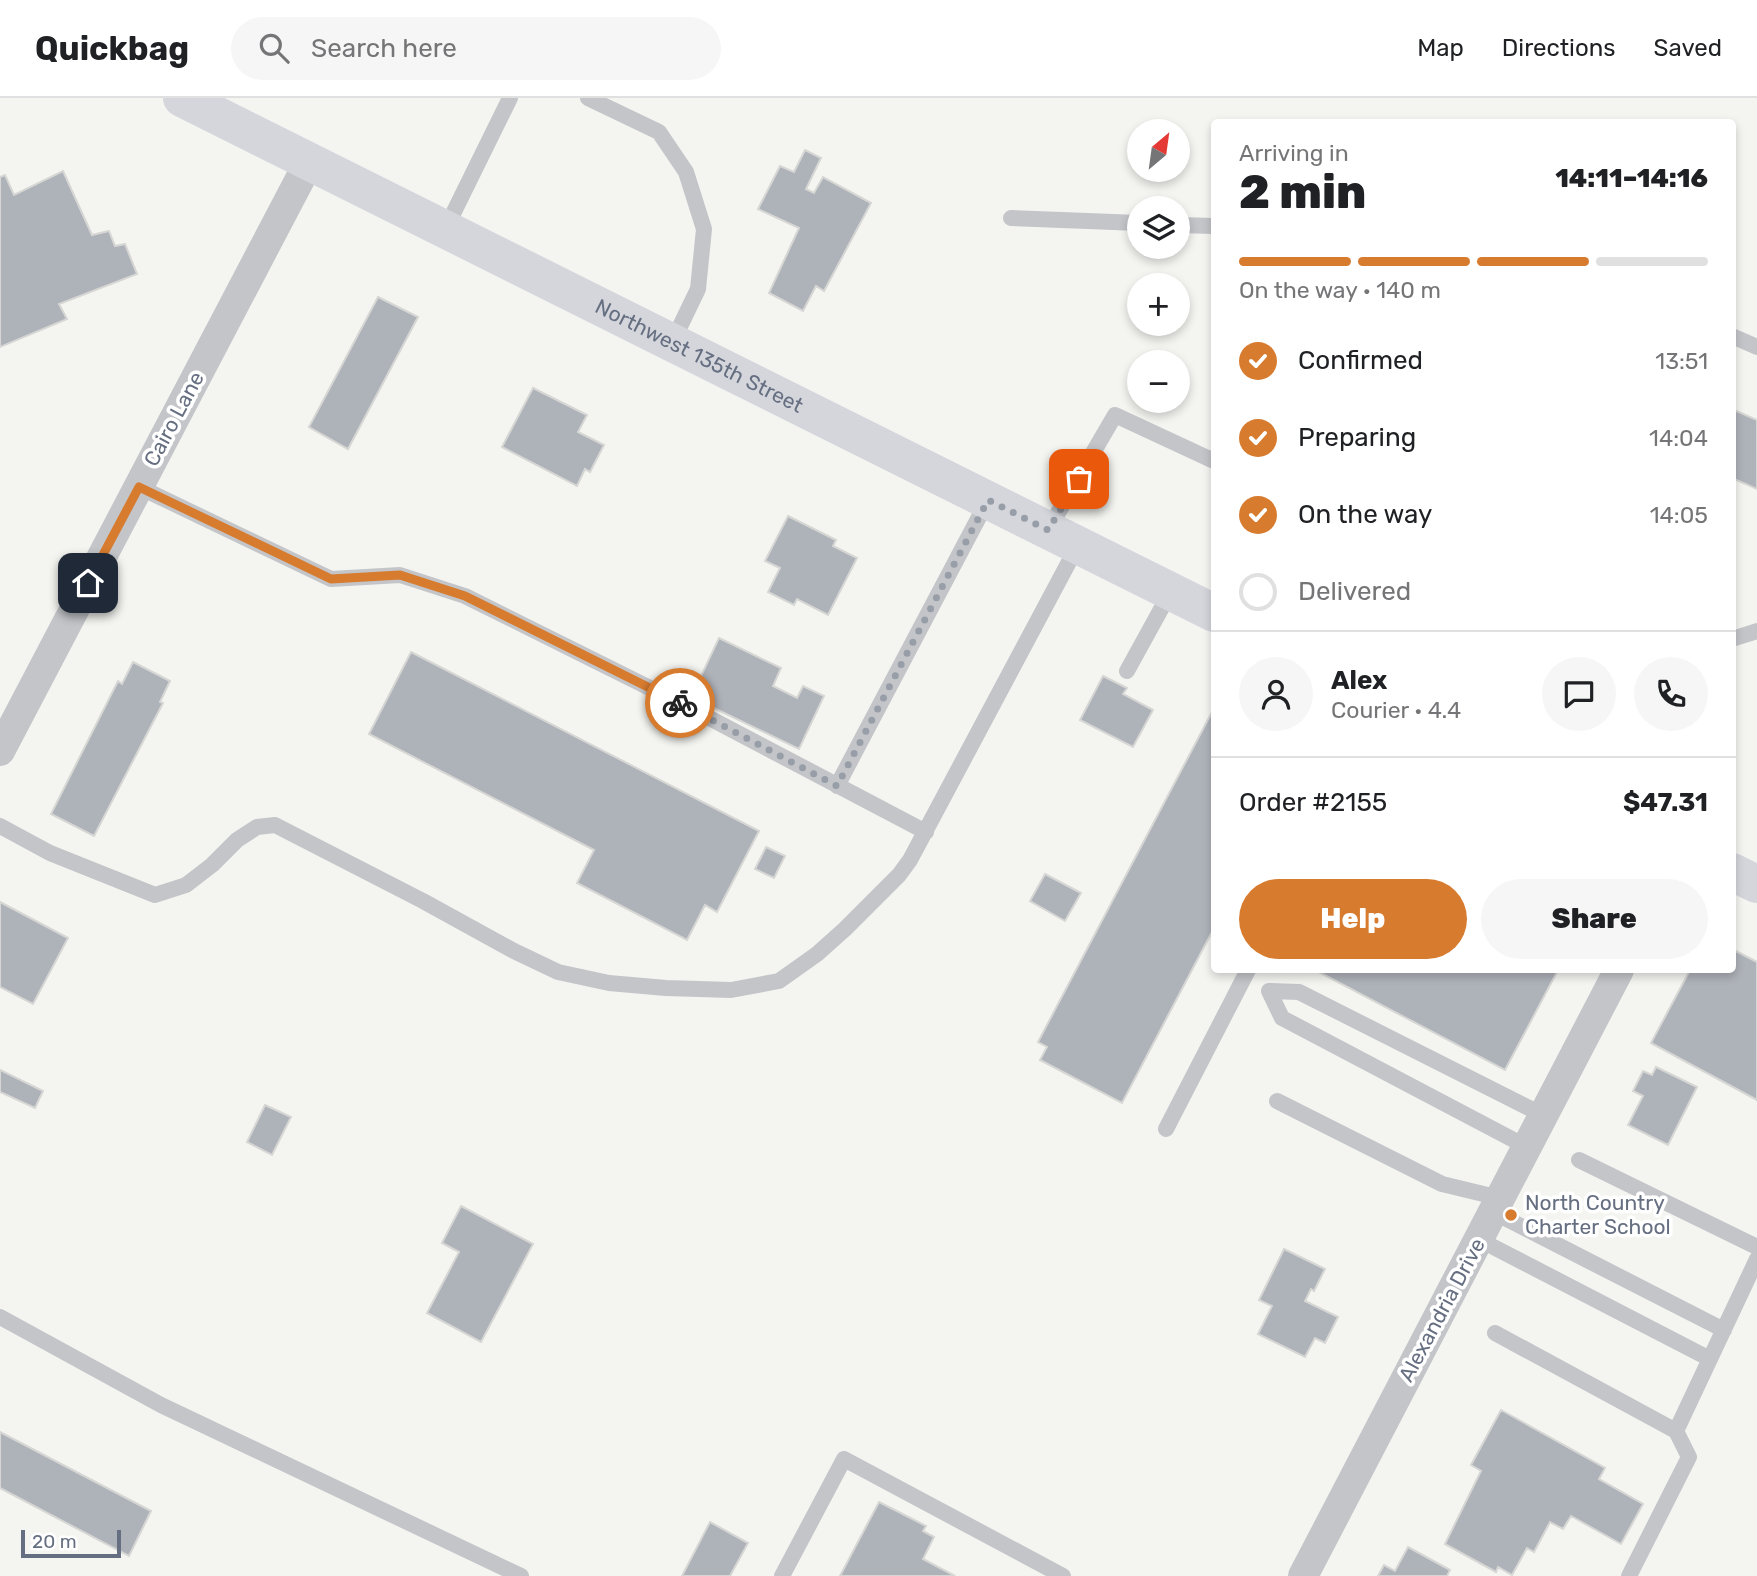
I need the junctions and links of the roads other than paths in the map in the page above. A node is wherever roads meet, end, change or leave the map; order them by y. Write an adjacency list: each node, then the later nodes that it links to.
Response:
1 (181, 98): 4 (main road, Northwest 135th Street)
2 (510, 98): 9 (lane)
3 (588, 98): 11 (lane)
4 (309, 162): 9 (main road, Northwest 135th Street); 14 (street, Cairo Lane)
5 (1012, 218): 6 (lane)
6 (1127, 223)
7 (1190, 225): 8 (lane)
8 (1211, 226)
9 (445, 230): 11 (main road, Northwest 135th Street)
10 (1736, 338): 12 (lane)
11 (672, 343): 15 (main road, Northwest 135th Street)
12 (1757, 347)
13 (1211, 460): 16 (lane)
14 (139, 487): 22 (street, Cairo Lane); 23 (lane)
15 (988, 500): 16 (main road, Northwest 135th Street); 23 (lane)
16 (1063, 538): 17 (main road, Northwest 135th Street); 25 (lane)
17 (1171, 591): 18 (main road, Northwest 135th Street); 21 (lane)
18 (1211, 611)
19 (1757, 631): 20 (lane)
20 (1736, 638)
21 (1127, 671)
22 (0, 751)
23 (837, 786): 25 (lane)
24 (0, 826): 25 (lane)
25 (926, 832)
26 (1736, 874): 27 (main road)
27 (1757, 884)
28 (1617, 973): 32 (street, Alexandria Drive)
29 (1246, 974): 30 (lane); 33 (lane)
30 (1269, 991): 32 (lane); 34 (lane)
31 (1277, 1101): 36 (lane)
32 (1543, 1115): 34 (street, Alexandria Drive)
33 (1166, 1129)
34 (1527, 1147): 36 (street, Alexandria Drive)
35 (1579, 1160): 38 (lane)
36 (1497, 1205): 37 (street, Alexandria Drive); 41 (lane)
37 (1478, 1240): 43 (lane); 48 (street, Alexandria Drive)
38 (1757, 1247)
39 (1757, 1259): 41 (lane)
40 (0, 1317): 45 (lane)
41 (1724, 1330): 43 (lane)
42 (1495, 1333): 44 (lane)
43 (1710, 1359): 44 (lane)
44 (1676, 1431): 49 (lane)
45 (521, 1576)
46 (782, 1576): 47 (lane)
47 (1063, 1576)
48 (1303, 1576)
49 (1629, 1576)

